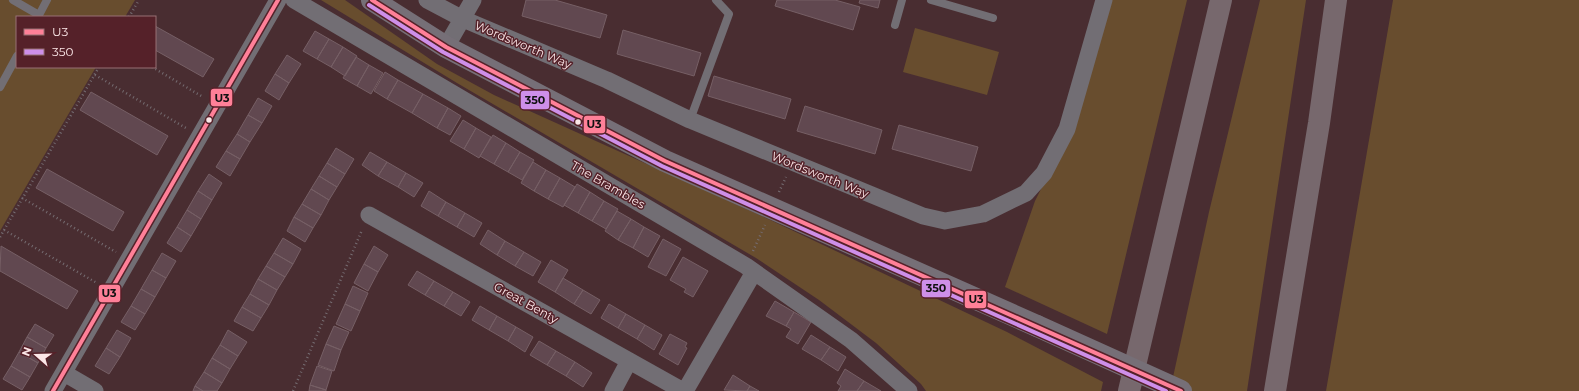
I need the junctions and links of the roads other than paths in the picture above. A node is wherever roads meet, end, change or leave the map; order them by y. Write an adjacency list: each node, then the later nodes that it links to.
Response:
1 (13, 0): 14 (lane)
2 (47, 0): 14 (lane)
3 (278, 0): 25 (street)
4 (294, 0): 23 (street, The Brambles)
5 (372, 0): 18 (street)
6 (427, 0): 16 (street, Wordsworth Way)
7 (474, 0): 16 (street)
8 (716, 0): 21 (lane)
9 (902, 0): 17 (lane)
10 (931, 0): 15 (lane)
11 (1104, 0): 21 (street, Wordsworth Way)
12 (1221, 0): 31 (highway)
13 (1336, 0): 33 (highway)
14 (38, 16)
15 (993, 18)
16 (463, 19): 18 (street); 21 (street, Wordsworth Way)
17 (895, 25)
18 (446, 47): 32 (street, bridge)
19 (16, 58): 20 (lane)
20 (0, 87)
21 (690, 120)
22 (369, 215): 24 (street, Great Benty)
23 (750, 269): 29 (street); 30 (street, The Brambles)
24 (629, 361): 28 (street); 29 (street, Great Benty)
25 (64, 373): 26 (street); 27 (street)
26 (53, 391)
27 (94, 391)
28 (613, 391)
29 (684, 391)
30 (909, 391)
31 (1129, 391)
32 (1181, 391)
33 (1276, 391)

